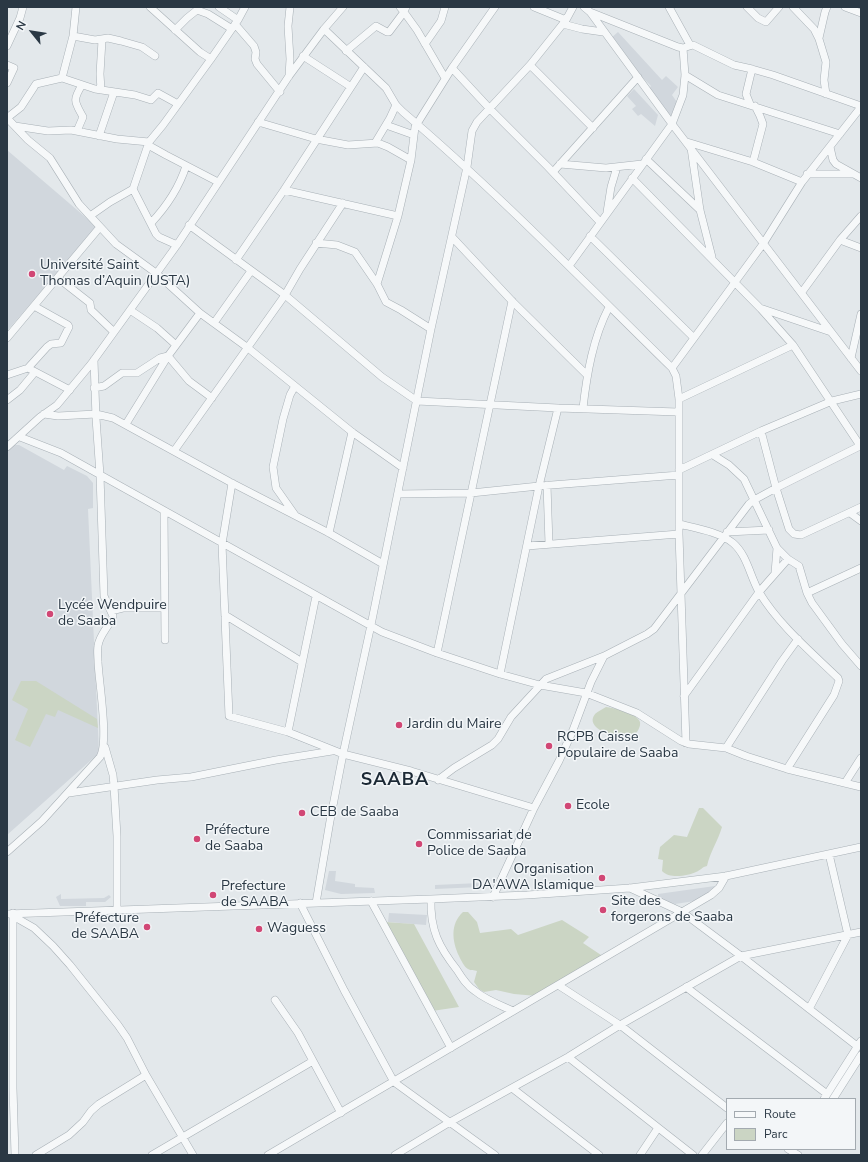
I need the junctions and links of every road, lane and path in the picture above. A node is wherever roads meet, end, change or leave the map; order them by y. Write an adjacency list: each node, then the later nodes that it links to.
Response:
1 (23, 7): 32 (street)
2 (76, 7): 28 (street)
3 (150, 7): 19 (street)
4 (219, 7): 24 (street)
5 (245, 7): 24 (street)
6 (290, 7): 44 (street)
7 (342, 7): 25 (street)
8 (445, 7): 31 (street)
9 (495, 7): 41 (street)
10 (534, 7): 23 (street)
11 (573, 7): 23 (street)
12 (584, 7): 21 (street)
13 (669, 7): 33 (street)
14 (748, 7): 15 (street)
15 (779, 7)
16 (793, 7): 29 (street)
17 (827, 7): 29 (street)
18 (845, 7): 22 (street)
19 (157, 9): 26 (street)
20 (403, 9): 31 (street); 34 (street)
21 (590, 12): 27 (street); 33 (street)
22 (861, 13)
23 (565, 22): 27 (street); 39 (street)
24 (235, 24): 26 (street); 37 (street); 53 (street)
25 (324, 28): 34 (street); 36 (street)
26 (175, 30): 37 (street)
27 (604, 32): 45 (street)
28 (73, 36): 30 (street); 46 (street)
29 (819, 38): 54 (street)
30 (102, 40): 35 (street); 51 (street)
31 (425, 44): 47 (street)
32 (7, 46)
33 (687, 46): 42 (street); 43 (street)
34 (346, 51): 40 (street)
35 (155, 56)
36 (304, 56): 44 (street); 50 (street)
37 (211, 59): 55 (street)
38 (7, 65): 48 (street)
39 (530, 65): 59 (street); 66 (street)
40 (364, 67): 50 (street); 56 (street)
41 (452, 68): 47 (street); 59 (street)
42 (752, 69): 54 (street); 57 (street)
43 (685, 75): 57 (street); 63 (street)
44 (289, 76): 53 (street)
45 (638, 77): 63 (street); 66 (street)
46 (62, 78): 49 (street); 60 (street)
47 (445, 78): 62 (street)
48 (7, 83)
49 (82, 85): 51 (street); 67 (street)
50 (351, 87): 71 (street)
51 (101, 90): 52 (street)
52 (114, 92): 55 (street); 70 (street)
53 (280, 92): 61 (street)
54 (826, 94): 58 (street)
55 (178, 104): 72 (street)
56 (396, 105): 62 (street); 64 (street)
57 (753, 105): 68 (street); 78 (street)
58 (861, 107): 68 (street)
59 (490, 109): 82 (street); 83 (street)
60 (7, 118): 65 (street)
61 (258, 122): 71 (street); 88 (street)
62 (417, 124): 69 (street); 82 (street)
63 (672, 124): 74 (street); 77 (street)
64 (386, 125): 69 (street); 73 (street)
65 (15, 126): 67 (street); 95 (street)
66 (593, 128): 79 (street)
67 (77, 131): 70 (street)
68 (840, 134): 75 (street)
69 (414, 135): 76 (street)
70 (99, 136): 72 (street)
71 (316, 139): 73 (street); 91 (street)
72 (148, 143): 80 (street); 90 (street)
73 (375, 143): 76 (street)
74 (689, 145): 78 (street); 93 (street); 106 (street)
75 (830, 147): 84 (street); 85 (street)
76 (410, 160): 96 (street)
77 (644, 162): 81 (street); 86 (street); 93 (street)
78 (753, 162): 89 (street)
79 (560, 164): 81 (street); 83 (street)
80 (186, 166): 88 (street); 99 (street)
81 (617, 167): 94 (street)
82 (466, 168): 103 (street); 111 (street)
83 (553, 172): 98 (street)
84 (807, 174): 85 (street); 89 (street)
85 (853, 174): 87 (street)
86 (632, 178): 94 (street); 109 (street)
87 (861, 178)
88 (218, 182): 100 (street)
89 (802, 182): 106 (street)
90 (133, 189): 95 (street); 99 (street)
91 (284, 190): 92 (street); 110 (street)
92 (343, 203): 96 (street); 105 (street)
93 (700, 210): 109 (street)
94 (606, 214): 98 (street)
95 (90, 216): 101 (street)
96 (398, 216): 116 (street)
97 (861, 216): 104 (street)
98 (600, 222): 102 (street)
99 (151, 223): 107 (street)
100 (189, 225): 107 (street); 110 (street)
101 (100, 227): 113 (street); 114 (street)
102 (590, 236): 111 (street); 131 (street)
103 (452, 237): 119 (street); 127 (street)
104 (840, 240): 108 (street); 117 (street)
105 (316, 243): 116 (street); 118 (street)
106 (763, 244): 115 (street); 117 (street)
107 (177, 245): 113 (street)
108 (861, 248)
109 (713, 259): 115 (street)
110 (236, 260): 112 (street)
111 (569, 266): 121 (street)
112 (250, 271): 118 (street); 126 (street)
113 (156, 273): 123 (street); 124 (street)
114 (58, 278): 120 (street); 128 (street)
115 (735, 283): 122 (street); 131 (street)
116 (377, 284): 127 (street)
117 (802, 292): 129 (street)
118 (285, 295): 134 (street); 151 (street)
119 (512, 301): 143 (street); 153 (street)
120 (34, 306): 130 (street); 138 (street)
121 (609, 307): 139 (street); 143 (street)
122 (761, 309): 129 (street); 133 (street)
123 (130, 310): 128 (street); 132 (street)
124 (200, 313): 126 (street); 132 (street)
125 (861, 314): 136 (street)
126 (214, 323): 134 (street)
127 (431, 330): 151 (street)
128 (114, 332): 137 (street)
129 (831, 332): 136 (street)
130 (7, 338)
131 (694, 338): 139 (street)
132 (176, 345): 135 (street)
133 (793, 345): 149 (street); 152 (street)
134 (248, 348): 144 (street); 148 (street)
135 (168, 356): 145 (street); 148 (street); 159 (street)
136 (851, 358): 140 (street)
137 (94, 360): 145 (street); 146 (street)
138 (28, 368): 141 (street); 142 (street)
139 (672, 368): 149 (street)
140 (861, 371)
141 (35, 372): 146 (street); 150 (street)
142 (7, 375)
143 (587, 375): 155 (street)
144 (295, 386): 161 (street); 179 (street)
145 (94, 388): 158 (street)
146 (70, 390): 157 (street)
147 (861, 394): 152 (street)
148 (212, 398): 165 (street)
149 (679, 399): 156 (street)
150 (7, 400)
151 (417, 401): 153 (street); 167 (street)
152 (832, 401): 160 (street); 163 (street)
153 (489, 406): 154 (street); 173 (street)
154 (558, 408): 155 (street); 171 (street)
155 (583, 408): 156 (street)
156 (678, 412): 168 (street)
157 (44, 414): 158 (street); 162 (street)
158 (96, 414): 159 (street); 169 (street)
159 (126, 424): 165 (street)
160 (761, 431): 166 (street); 172 (street)
161 (352, 432): 167 (street); 183 (street)
162 (20, 437): 164 (street); 169 (street)
163 (860, 443): 172 (street)
164 (7, 447)
165 (174, 451): 170 (street)
166 (713, 455): 168 (street); 175 (street)
167 (403, 468): 174 (street)
168 (679, 472): 171 (street); 181 (street)
169 (100, 475): 177 (street); 199 (street)
170 (232, 483): 179 (street); 186 (street)
171 (543, 485): 173 (street); 187 (street); 188 (street)
172 (776, 488): 175 (street); 178 (street)
173 (472, 493): 174 (street); 204 (street)
174 (398, 494): 191 (street)
175 (754, 500): 182 (street); 185 (street)
176 (861, 507): 178 (street)
177 (164, 511): 186 (street); 198 (street)
178 (850, 512): 180 (street)
179 (296, 517): 183 (street)
180 (861, 521)
181 (679, 524): 184 (street); 185 (street)
182 (769, 530): 185 (street); 189 (street)
183 (329, 533): 191 (street)
184 (679, 534): 187 (street); 194 (street)
185 (725, 534): 194 (street); 195 (street)
186 (222, 544): 197 (street); 200 (street)
187 (549, 544): 188 (street)
188 (527, 546): 208 (street)
189 (777, 548): 190 (street); 193 (street)
190 (788, 559): 193 (street); 196 (street)
191 (383, 564): 201 (street)
192 (861, 568): 196 (street)
193 (775, 574): 195 (street)
194 (680, 592): 205 (street); 211 (street)
195 (759, 592): 202 (street); 211 (street)
196 (807, 593): 207 (street)
197 (316, 596): 201 (street); 206 (street)
198 (164, 608): 199 (street); 203 (street)
199 (111, 611): 214 (street)
200 (225, 614): 206 (street); 212 (street)
201 (371, 625): 204 (street); 217 (street)
202 (798, 639): 215 (street); 219 (street)
203 (165, 640)
204 (437, 653): 208 (street)
205 (604, 656): 209 (street); 210 (street)
206 (302, 662): 212 (street)
207 (861, 666)
208 (500, 674): 209 (street)
209 (540, 685): 210 (street); 220 (street)
210 (586, 693): 213 (street); 225 (street)
211 (684, 696): 213 (street)
212 (288, 732): 216 (street)
213 (686, 743): 215 (street)
214 (104, 745): 222 (street); 224 (street)
215 (726, 748): 219 (street)
216 (333, 750): 217 (street); 222 (street)
217 (343, 754): 220 (street); 235 (street)
218 (861, 758): 221 (street)
219 (787, 769): 221 (street)
220 (438, 780): 225 (street)
221 (845, 783): 223 (street)
222 (114, 786): 224 (street); 236 (street)
223 (861, 787)
224 (69, 792): 227 (street)
225 (534, 808): 231 (street)
226 (861, 847): 228 (street)
227 (7, 852)
228 (829, 854): 229 (street); 240 (street)
229 (726, 876): 230 (street); 237 (street)
230 (630, 888): 231 (street); 237 (street)
231 (492, 897): 232 (street)
232 (431, 899): 233 (street); 247 (street)
233 (371, 901): 235 (street); 251 (street)
234 (300, 903): 235 (street); 236 (street); 256 (street)
235 (316, 903)
236 (117, 910): 238 (street)
237 (682, 912): 241 (street); 243 (street)
238 (11, 914): 242 (street); 255 (street)
239 (861, 932): 240 (street)
240 (848, 934): 241 (street); 246 (street)
241 (741, 956): 244 (street); 246 (street)
242 (10, 975): 249 (street)
243 (558, 986): 247 (street); 248 (street)
244 (686, 987): 248 (street); 259 (street)
245 (275, 1000): 254 (street)
246 (809, 1009): 250 (street)
247 (513, 1012): 251 (street)
248 (620, 1025): 253 (street); 261 (street)
249 (10, 1032): 257 (street)
250 (859, 1044): 259 (street)
251 (451, 1048): 256 (street)
252 (861, 1055): 260 (street)
253 (568, 1057): 258 (street); 265 (street)
254 (313, 1061): 262 (street); 266 (street)
255 (146, 1075): 266 (street); 269 (street)
256 (394, 1082): 262 (street); 263 (street)
257 (10, 1088): 268 (street)
258 (512, 1088): 263 (street); 275 (street)
259 (825, 1096)
260 (834, 1098)
261 (726, 1107)
262 (341, 1113): 272 (street)
263 (450, 1122): 273 (street); 274 (street)
264 (726, 1124): 278 (street)
265 (658, 1128): 276 (street); 277 (street)
266 (183, 1137): 270 (street); 271 (street)
267 (789, 1151): 279 (street)
268 (15, 1155)
269 (36, 1155)
270 (152, 1155)
271 (194, 1155)
272 (268, 1155)
273 (395, 1155)
274 (495, 1155)
275 (599, 1155)
276 (640, 1155)
277 (693, 1155)
278 (702, 1155)
279 (797, 1155)

